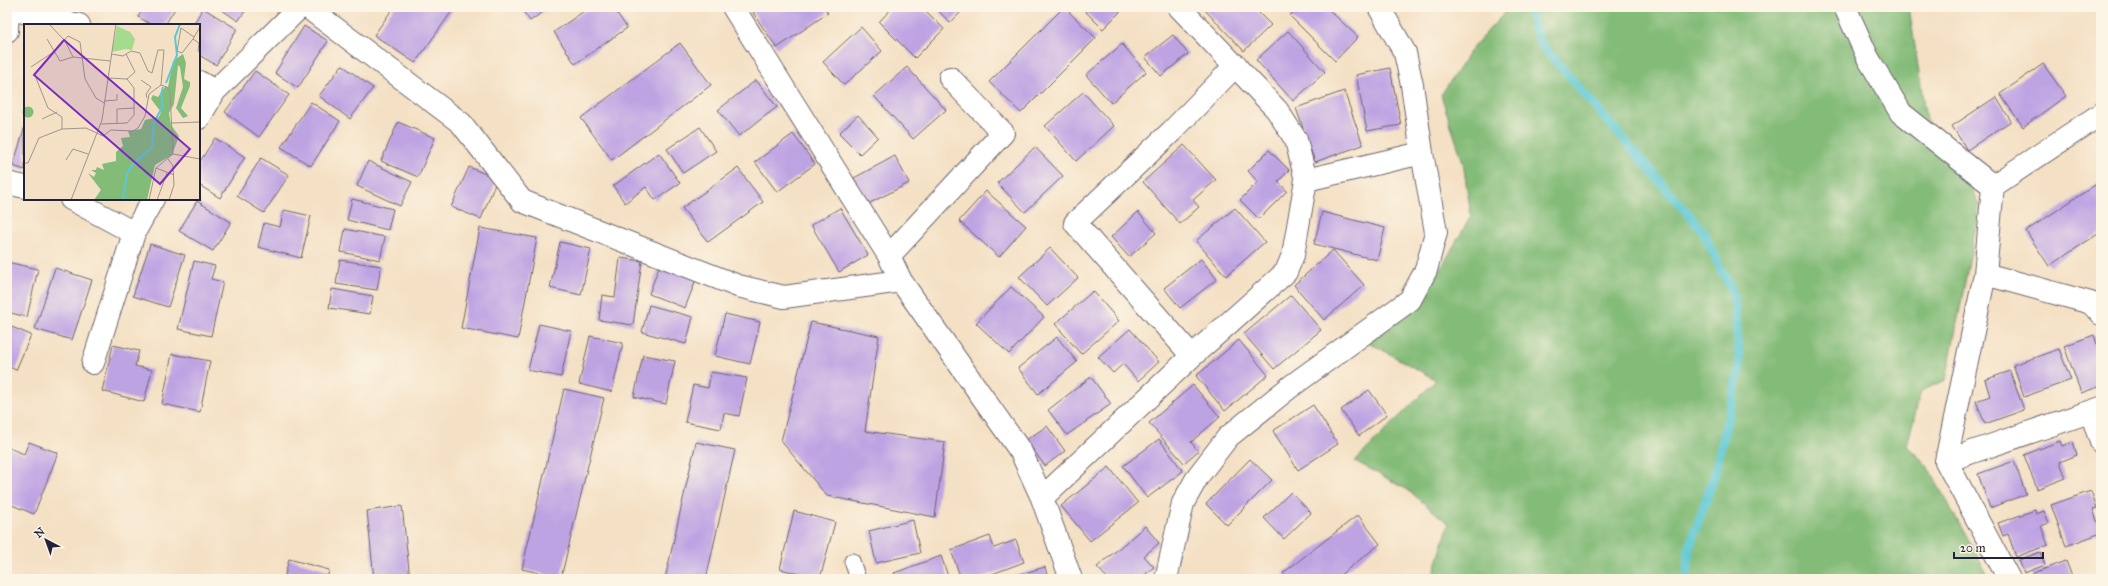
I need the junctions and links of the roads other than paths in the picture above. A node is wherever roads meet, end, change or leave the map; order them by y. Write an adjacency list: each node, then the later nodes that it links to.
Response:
1 (8, 7): 8 (street); 9 (street)
2 (300, 7): 12 (street)
3 (307, 7): 25 (street)
4 (732, 7): 23 (street)
5 (1179, 7): 10 (street)
6 (1379, 7): 15 (street)
7 (1845, 7): 18 (street)
8 (75, 24)
9 (7, 31)
10 (1236, 65): 16 (street); 27 (street)
11 (950, 78): 23 (street)
12 (207, 86): 13 (street)
13 (200, 114)
14 (2101, 114): 18 (street)
15 (1422, 153): 16 (street); 36 (street)
16 (1306, 180): 27 (street)
17 (7, 183): 19 (street)
18 (1993, 186): 24 (street)
19 (24, 188)
20 (77, 200): 22 (street)
21 (152, 200): 22 (street)
22 (134, 233): 28 (street)
23 (888, 256): 25 (street)
24 (1985, 274): 26 (street); 31 (street)
25 (901, 281): 32 (street)
26 (2101, 314)
27 (1192, 356): 32 (street)
28 (93, 363)
29 (2096, 410): 30 (street); 31 (street)
30 (2101, 442)
31 (1946, 461): 37 (street)
32 (1042, 498): 35 (street)
33 (852, 561): 34 (lane)
34 (858, 579)
35 (1071, 579)
36 (1166, 579)
37 (2009, 579)

